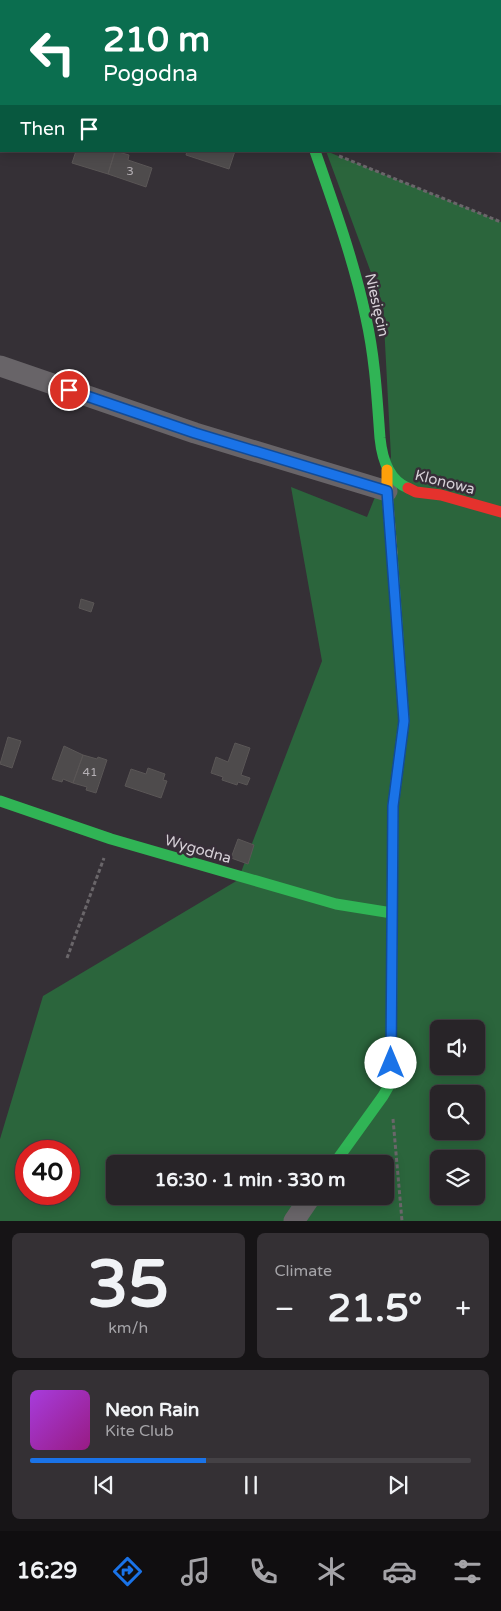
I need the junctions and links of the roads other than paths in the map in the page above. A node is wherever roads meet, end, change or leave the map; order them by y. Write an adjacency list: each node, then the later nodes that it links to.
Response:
1 (315, 152): 3 (street, Niesięcin)
2 (0, 366): 3 (street)
3 (387, 481): 4 (street, Klonowa); 6 (street, Niesięcin)
4 (501, 512)
5 (0, 800): 6 (street, Wygodna)
6 (392, 913): 7 (street, Niesięcin)
7 (340, 1155)
8 (305, 1205): 9 (street)
9 (294, 1221)

